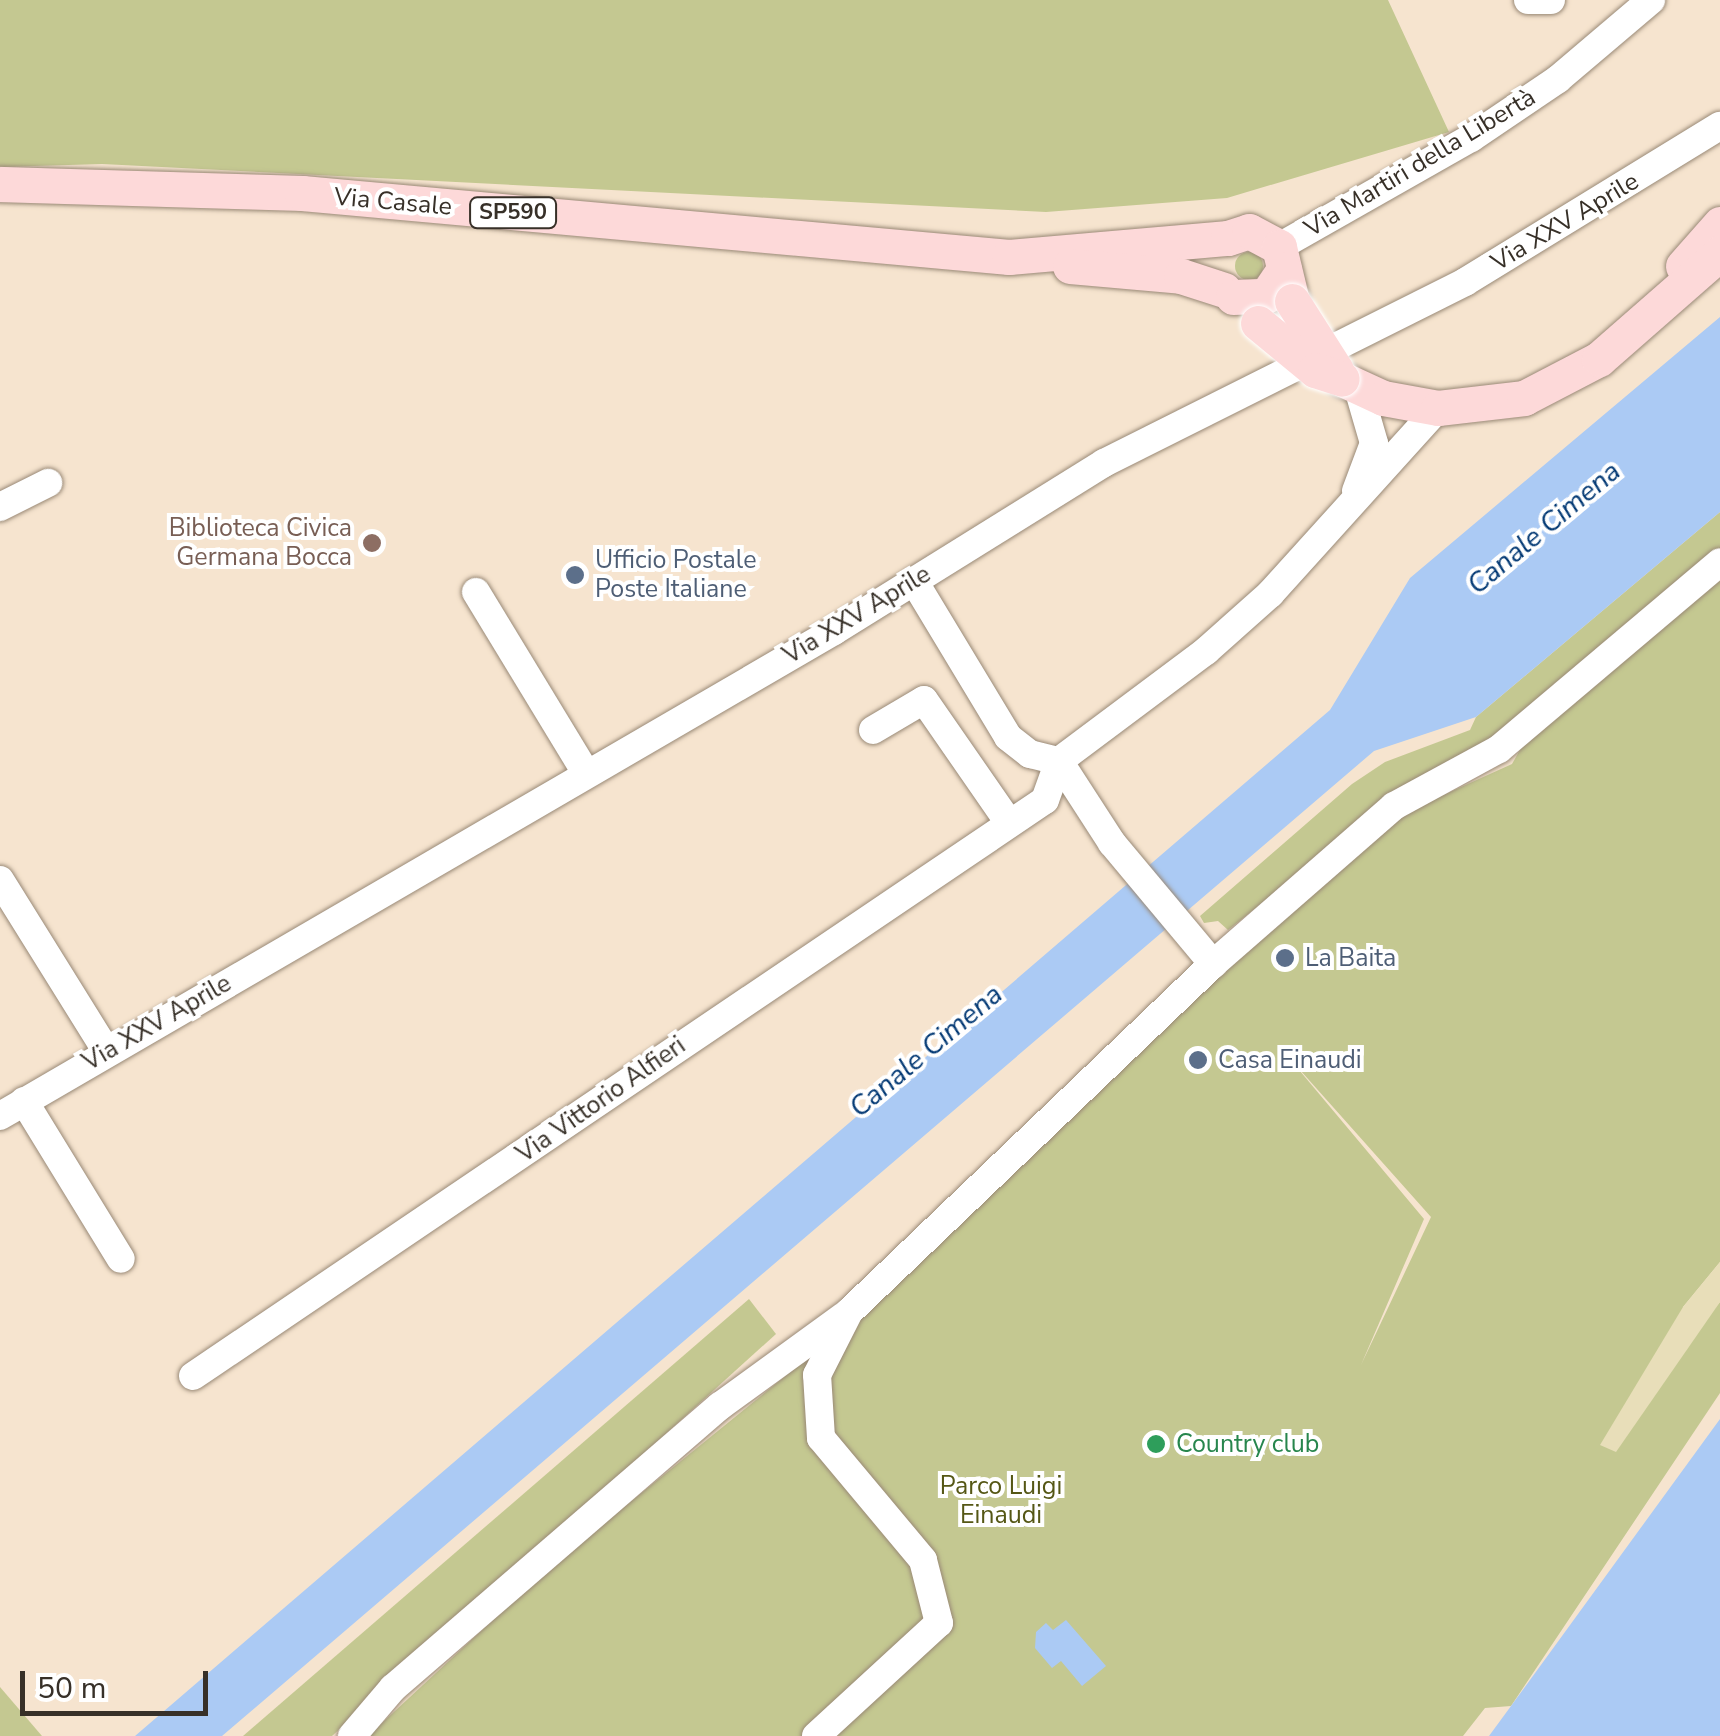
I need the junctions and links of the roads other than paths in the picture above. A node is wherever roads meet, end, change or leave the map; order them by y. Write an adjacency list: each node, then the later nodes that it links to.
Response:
1 (1528, 0): 2 (street)
2 (1551, 0)
3 (1651, 0): 10 (street, Via Martiri della Libertà)
4 (1720, 126): 20 (street, Via XXV Aprile)
5 (0, 184): 9 (main road, Via Casale / SP590)
6 (1720, 224): 13 (main road)
7 (1228, 238): 9 (main road, SP590); 10 (main road, SP590); 12 (main road)
8 (1720, 253): 13 (main road)
9 (1024, 257): 12 (main road, SP590)
10 (1285, 272): 12 (main road); 14 (main road, bridge)
11 (1720, 278): 13 (main road)
12 (1228, 293): 14 (main road, bridge)
13 (1633, 330): 15 (main road)
14 (1350, 384): 15 (main road); 17 (street, Via Vittorio Alfieri)
15 (1438, 408): 17 (street, Via Vittorio Alfieri)
16 (48, 483): 18 (street)
17 (1348, 506): 23 (street, Via Vittorio Alfieri)
18 (0, 507)
19 (1720, 562): 27 (street)
20 (914, 581): 23 (street); 24 (street, Via XXV Aprile)
21 (476, 592): 24 (street)
22 (873, 730): 25 (street)
23 (1059, 762): 25 (street, Via Vittorio Alfieri); 27 (street)
24 (586, 771): 28 (street, Via XXV Aprile)
25 (1007, 820): 32 (street, Via Vittorio Alfieri)
26 (0, 880): 28 (street)
27 (1213, 964): 31 (street)
28 (107, 1052): 29 (street, Via XXV Aprile)
29 (12, 1108): 30 (street)
30 (121, 1260)
31 (850, 1312): 33 (street); 34 (street)
32 (193, 1376)
33 (352, 1736)
34 (816, 1736)

